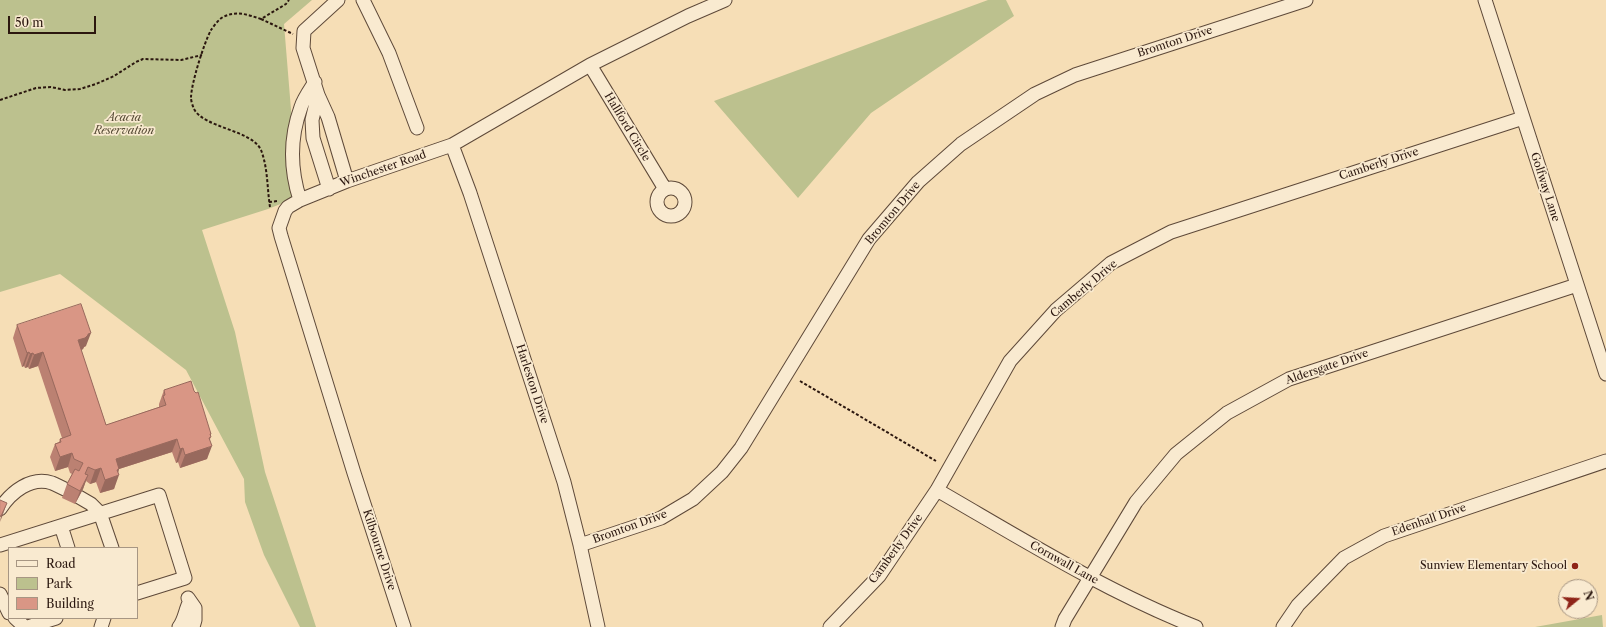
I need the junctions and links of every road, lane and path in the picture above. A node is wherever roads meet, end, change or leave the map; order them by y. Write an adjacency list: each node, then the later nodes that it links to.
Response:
1 (290, 0): 7 (path)
2 (338, 0): 8 (street)
3 (363, 0): 15 (street)
4 (725, 0): 10 (street, Winchester Road)
5 (1306, 0): 36 (street, Bromton Drive)
6 (1484, 0): 14 (street, Golfway Lane)
7 (262, 19): 8 (path); 9 (path)
8 (304, 38): 11 (street)
9 (202, 55): 13 (path); 21 (path)
10 (590, 65): 16 (street, Winchester Road); 19 (street, Hallford Circle)
11 (314, 82): 12 (street); 20 (street)
12 (318, 96): 17 (street); 18 (street)
13 (0, 100)
14 (1523, 118): 22 (street, Golfway Lane); 29 (street, Camberly Drive)
15 (417, 128)
16 (452, 145): 17 (street, Winchester Road); 36 (street, Harleston Drive)
17 (347, 182): 18 (street, Winchester Road)
18 (329, 189): 20 (street, Winchester Road)
19 (665, 189)
20 (300, 200): 27 (street, Winchester Road)
21 (270, 207)
22 (1577, 285): 23 (street, Golfway Lane); 39 (street, Aldersgate Drive)
23 (1606, 374)
24 (800, 381): 25 (path)
25 (936, 461)
26 (1606, 461): 54 (street, Edenhall Drive)
27 (354, 473): 49 (street, Kilbourne Drive)
28 (67, 490): 31 (street)
29 (937, 490): 39 (street, Cornwall Lane); 51 (street, Camberly Drive)
30 (79, 497): 32 (street)
31 (0, 509)
32 (100, 513): 33 (street); 38 (street); 40 (street)
33 (61, 526): 34 (street); 37 (street)
34 (24, 543): 35 (street)
35 (0, 544)
36 (580, 545): 50 (street, Harleston Drive)
37 (68, 547)
38 (112, 547)
39 (1090, 578): 52 (street, Aldersgate Drive); 53 (street, Cornwall Lane)
40 (138, 593)
41 (0, 594): 42 (street)
42 (8, 611)
43 (16, 619): 45 (street)
44 (52, 619): 46 (street)
45 (25, 627)
46 (28, 627)
47 (179, 627): 48 (street)
48 (193, 627)
49 (404, 627)
50 (598, 627)
51 (830, 627)
52 (1062, 627)
53 (1196, 627)
54 (1283, 627)

